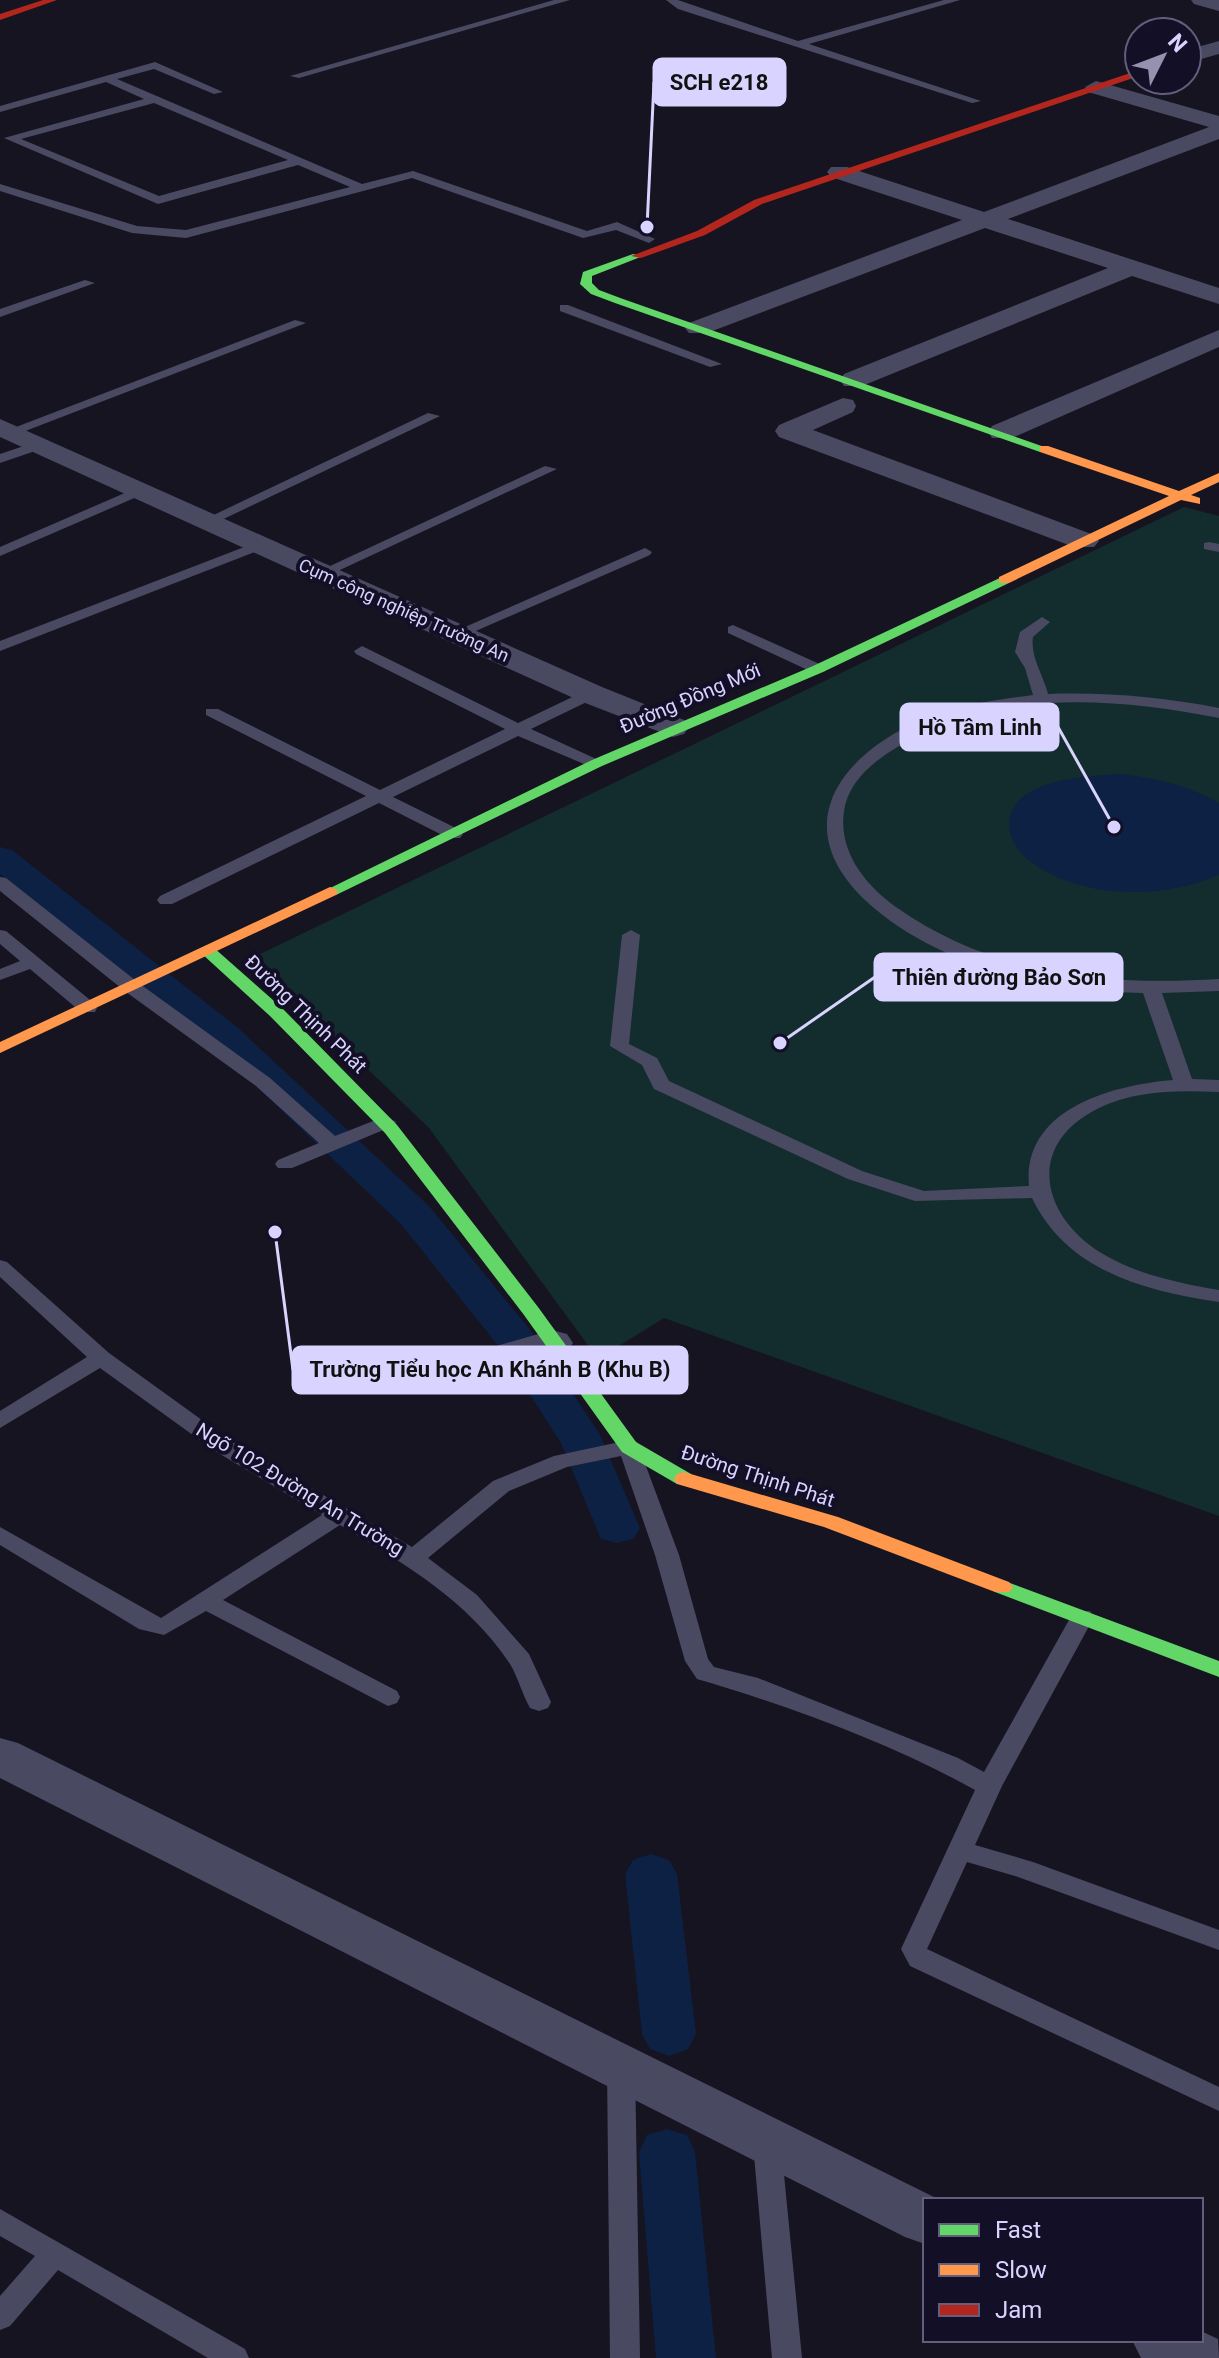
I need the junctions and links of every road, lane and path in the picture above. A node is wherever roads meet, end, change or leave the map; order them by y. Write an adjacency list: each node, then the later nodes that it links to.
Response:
1 (52, 0): 7 (street)
2 (565, 0): 9 (lane)
3 (671, 0): 8 (lane)
4 (1201, 0): 6 (street)
5 (948, 1): 8 (lane)
6 (1219, 5)
7 (0, 17)
8 (802, 43): 17 (lane)
9 (295, 76)
10 (106, 78): 12 (lane); 14 (lane); 18 (lane)
11 (1123, 78): 13 (street)
12 (188, 79): 14 (lane); 15 (lane)
13 (1096, 87): 19 (street); 22 (street)
14 (138, 92): 16 (lane)
15 (218, 92)
16 (155, 99): 21 (lane); 21 (lane)
17 (976, 101)
18 (0, 109)
19 (1219, 123)
20 (1219, 131): 25 (street)
21 (298, 161): 24 (lane)
22 (839, 172): 25 (street); 32 (street)
23 (0, 187): 24 (lane)
24 (359, 187): 26 (lane)
25 (984, 220): 27 (street); 34 (street)
26 (649, 239)
27 (1129, 268): 29 (street); 38 (street)
28 (89, 283): 31 (lane)
29 (1219, 296)
30 (564, 308): 35 (lane)
31 (0, 313)
32 (659, 314): 34 (street); 35 (lane)
33 (300, 323): 40 (lane)
34 (698, 328): 38 (street)
35 (623, 330): 37 (lane)
36 (1219, 338): 41 (street)
37 (715, 364)
38 (848, 393): 41 (street); 50 (street)
39 (433, 416): 49 (lane)
40 (5, 429): 42 (street, Cụm công nghiệp Trường An)
41 (1002, 432): 47 (street)
42 (39, 445): 43 (lane); 46 (street, Cụm công nghiệp Trường An)
43 (0, 459)
44 (550, 469): 54 (lane)
45 (1219, 477): 47 (street, Đường Đồng Mới)
46 (131, 486): 49 (street, Cụm công nghiệp Trường An); 52 (lane)
47 (1178, 496): 48 (street); 50 (street, Đường Đồng Mới)
48 (1212, 506)
49 (208, 521): 51 (street, Cụm công nghiệp Trường An)
50 (1084, 541): 60 (street, Đường Đồng Mới)
51 (260, 545): 54 (street, Cụm công nghiệp Trường An); 58 (lane)
52 (0, 552)
53 (645, 552): 57 (lane)
54 (322, 573): 57 (street, Cụm công nghiệp Trường An)
55 (1042, 622): 62 (lane)
56 (733, 630): 60 (lane)
57 (457, 634): 61 (street, Cụm công nghiệp Trường An)
58 (0, 646)
59 (362, 651): 66 (lane)
60 (818, 669): 65 (street, Đường Đồng Mới)
61 (591, 694): 65 (street, Cụm công nghiệp Trường An); 66 (lane)
62 (1042, 700): 64 (lane); 79 (lane)
63 (212, 712): 68 (lane)
64 (1219, 713)
65 (673, 727): 67 (street, Đường Đồng Mới)
66 (519, 730): 67 (lane); 68 (lane)
67 (597, 763): 69 (street, Đường Đồng Mới)
68 (380, 799): 69 (lane); 71 (lane)
69 (454, 834): 74 (street, Đường Đồng Mới)
70 (0, 882): 77 (lane)
71 (166, 900)
72 (0, 935): 75 (lane)
73 (631, 935): 87 (lane)
74 (207, 950): 77 (street, Đường Đồng Mới); 84 (street, Đường Thịnh Phát)
75 (33, 962): 76 (lane); 80 (lane)
76 (0, 975)
77 (139, 985): 80 (street, Đường Đồng Mới); 85 (lane)
78 (1219, 985): 79 (lane)
79 (1151, 988): 82 (lane)
80 (88, 1008): 81 (street, Đường Đồng Mới)
81 (0, 1048)
82 (1184, 1085): 83 (lane); 87 (lane)
83 (1219, 1086)
84 (384, 1123): 85 (lane); 90 (street, Đường Thịnh Phát)
85 (333, 1144): 86 (lane)
86 (285, 1164)
87 (1041, 1192): 89 (lane)
88 (0, 1266): 91 (lane, Ngõ 102 Đường An Trường)
89 (1219, 1296)
90 (526, 1351): 92 (lane); 94 (street, Đường Thịnh Phát)
91 (101, 1358): 93 (lane); 95 (lane, Ngõ 102 Đường An Trường)
92 (428, 1383)
93 (0, 1421)
94 (620, 1448): 97 (lane, Ngõ 102 Đường An Trường); 99 (street, Đường Thịnh Phát); 104 (lane)
95 (337, 1516): 97 (lane, Ngõ 102 Đường An Trường); 98 (lane, Ngõ 102 Đường An Trường)
96 (0, 1535): 98 (lane, Ngõ 102 Đường An Trường)
97 (413, 1558): 102 (lane, Ngõ 102 Đường An Trường)
98 (203, 1600): 101 (lane)
99 (1082, 1617): 100 (street, Đường Thịnh Phát); 104 (lane)
100 (1219, 1669)
101 (388, 1697)
102 (539, 1702)
103 (0, 1756): 107 (street)
104 (989, 1786): 105 (lane)
105 (958, 1850): 106 (lane); 108 (lane)
106 (1219, 1940)
107 (621, 2066): 109 (street); 116 (lane)
108 (1219, 2100)
109 (766, 2140): 110 (street); 117 (lane)
110 (923, 2219)
111 (0, 2221): 112 (lane)
112 (55, 2253): 113 (lane); 115 (lane)
113 (0, 2317)
114 (1166, 2342): 118 (street)
115 (234, 2358)
116 (625, 2358)
117 (787, 2358)
118 (1197, 2358)

